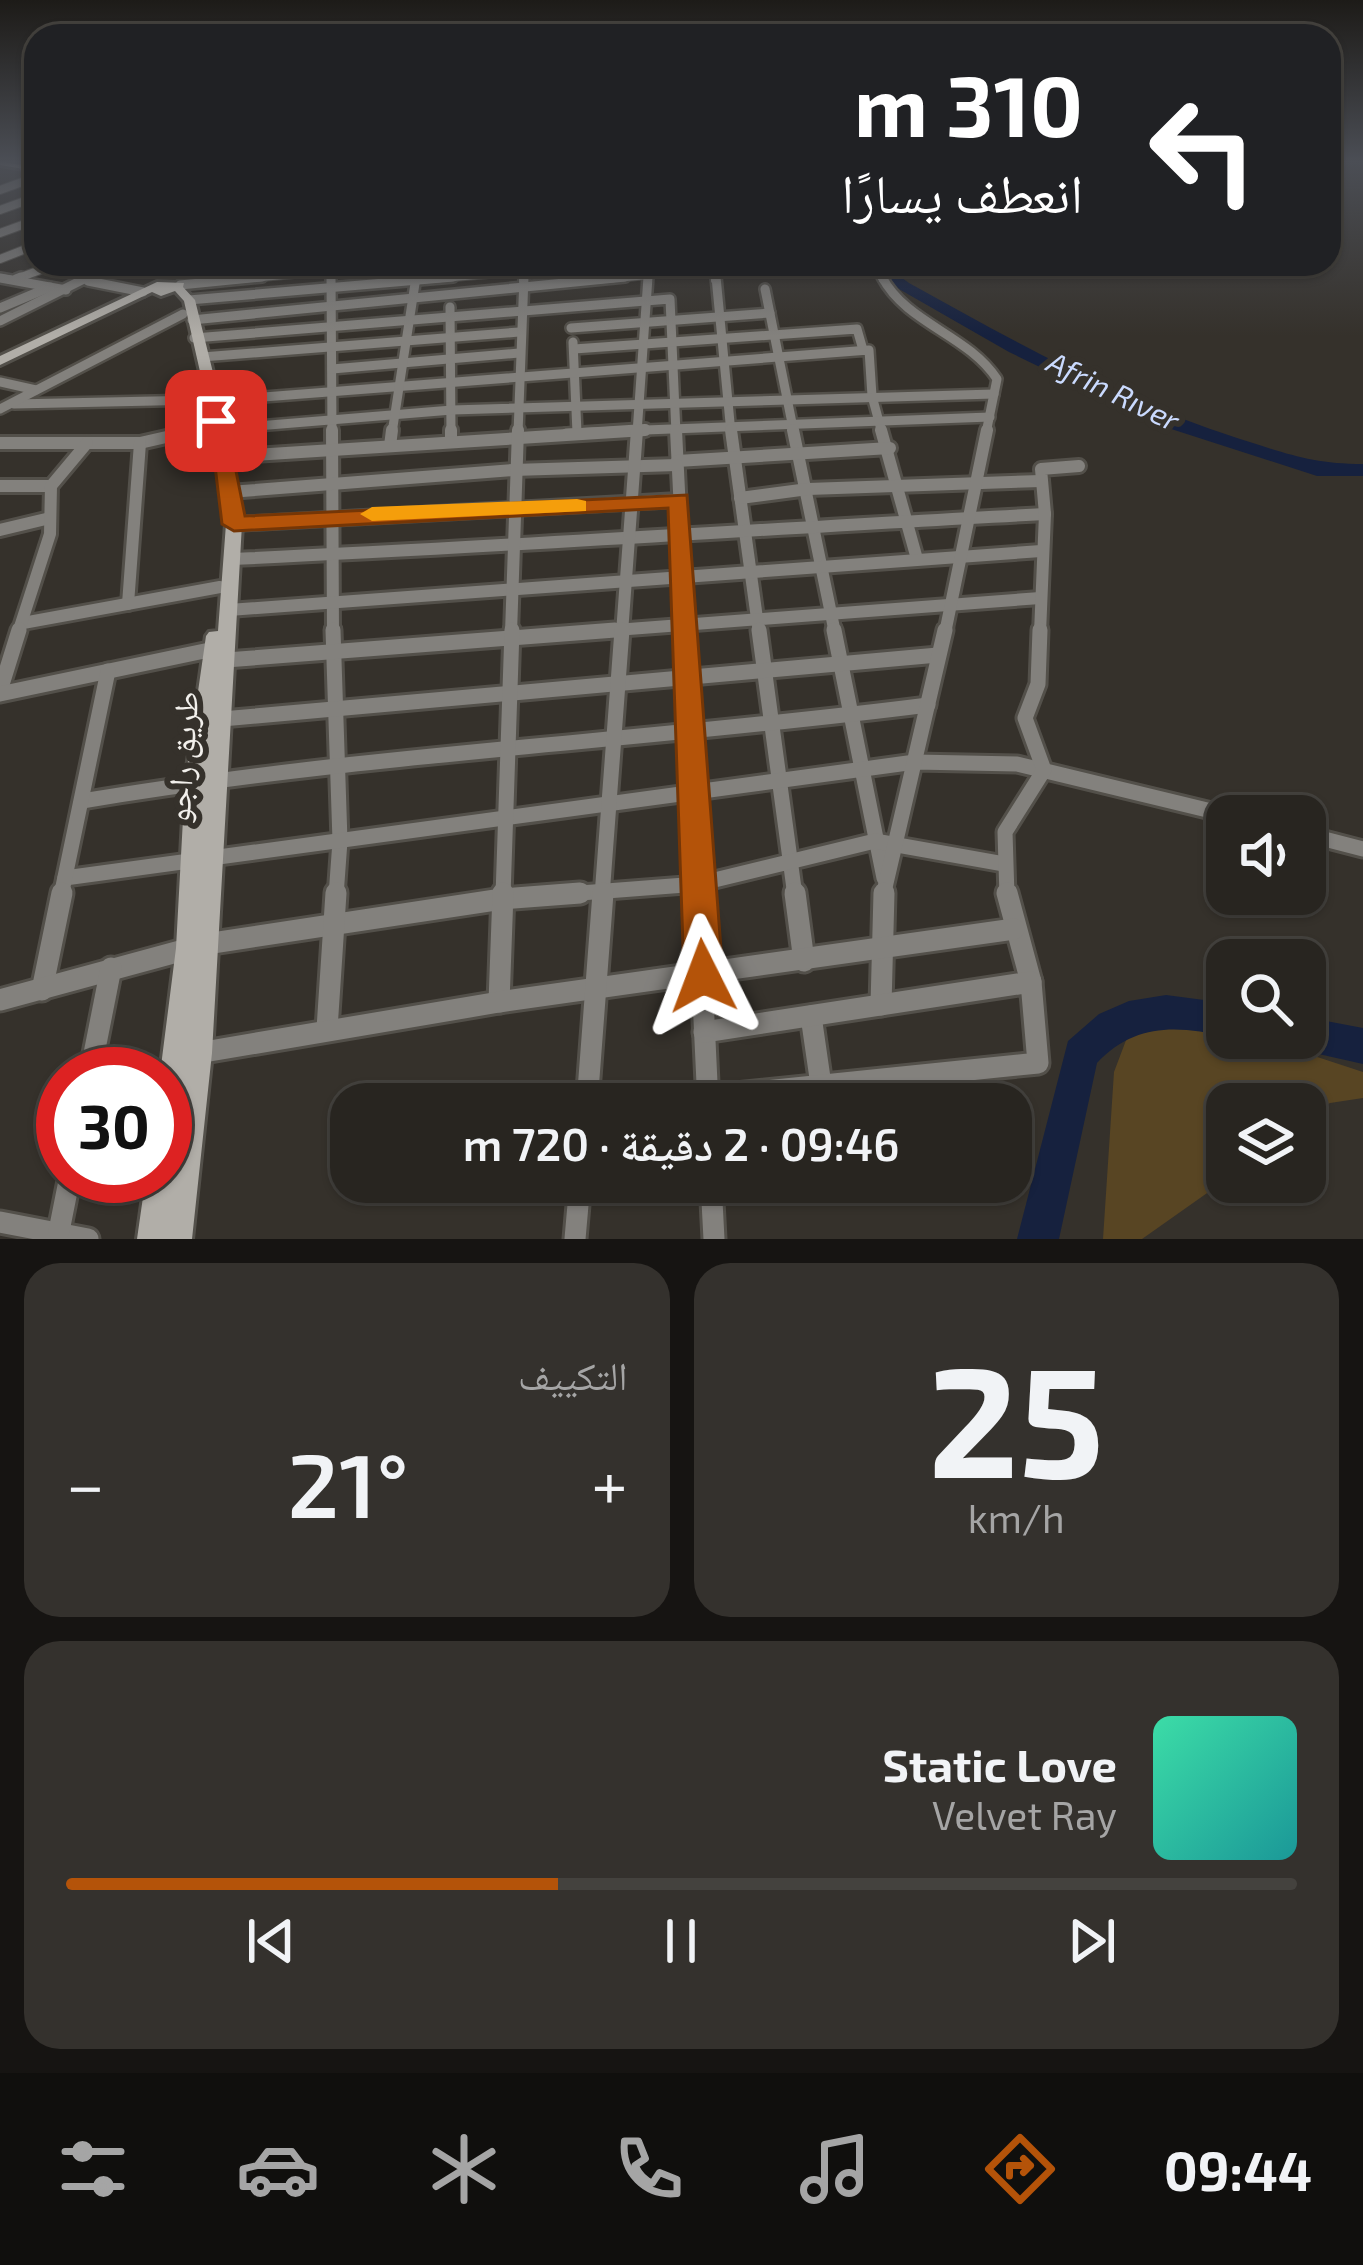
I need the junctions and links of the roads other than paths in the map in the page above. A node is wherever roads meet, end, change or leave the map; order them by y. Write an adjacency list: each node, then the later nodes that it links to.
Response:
1 (24, 276): 18 (street)
2 (88, 276): 19 (street)
3 (201, 276): 28 (street)
4 (262, 276): 28 (street)
5 (291, 276): 25 (street)
6 (331, 276): 21 (street)
7 (416, 276): 17 (street)
8 (462, 276): 16 (street)
9 (524, 276): 26 (street)
10 (569, 276): 20 (street)
11 (614, 276): 20 (street)
12 (648, 276): 30 (street)
13 (716, 276): 38 (street)
14 (883, 276): 73 (street)
15 (0, 278): 18 (street)
16 (446, 278): 17 (street); 27 (street)
17 (416, 279): 21 (street); 29 (street)
18 (13, 280): 22 (street)
19 (88, 281): 24 (street); 28 (street)
20 (569, 284): 26 (street); 32 (street)
21 (332, 286): 25 (street); 31 (street)
22 (50, 287): 24 (street); 33 (street)
23 (765, 289): 36 (street)
24 (68, 290): 40 (street)
25 (288, 290): 28 (street); 34 (street)
26 (524, 290): 27 (street); 35 (street)
27 (447, 294): 29 (street); 37 (street)
28 (175, 296): 34 (street); 45 (street); 56 (street); 62 (main road); 71 (street); 77 (main road, طريق راجو); 77 (main road, طريق راجو)
29 (412, 297): 31 (street); 39 (street)
30 (646, 301): 32 (street); 41 (street); 42 (street)
31 (329, 305): 34 (street); 43 (street)
32 (570, 307): 35 (street); 44 (street)
33 (0, 308)
34 (285, 310): 45 (street)
35 (522, 310): 37 (street); 46 (street)
36 (770, 313): 38 (street); 47 (street)
37 (452, 316): 39 (street); 49 (street)
38 (717, 317): 41 (street); 48 (street)
39 (409, 319): 43 (street); 51 (street)
40 (0, 320)
41 (671, 320): 42 (street); 50 (street)
42 (645, 322): 44 (street); 52 (street)
43 (332, 325): 45 (street); 53 (street)
44 (571, 328): 54 (street)
45 (282, 329): 56 (street)
46 (519, 332): 49 (street); 57 (street)
47 (775, 333): 48 (street); 55 (street); 59 (street)
48 (718, 335): 50 (street); 60 (street)
49 (453, 337): 51 (street); 58 (street)
50 (671, 339): 52 (street); 63 (street)
51 (405, 340): 53 (street); 61 (street)
52 (644, 344): 54 (street); 64 (street)
53 (332, 346): 56 (street); 65 (street)
54 (574, 350): 66 (street)
55 (863, 350): 59 (street); 74 (street)
56 (276, 351)
57 (519, 353): 58 (street); 67 (street)
58 (450, 357): 61 (street); 69 (street)
59 (780, 357): 60 (street); 75 (street)
60 (722, 361): 63 (street); 76 (street)
61 (401, 362): 65 (street); 70 (street)
62 (0, 364)
63 (673, 364): 64 (street); 78 (street)
64 (641, 368): 66 (street); 79 (street)
65 (332, 369): 72 (street)
66 (575, 374): 67 (street); 81 (street)
67 (518, 378): 69 (street); 82 (street)
68 (0, 382): 71 (street)
69 (451, 383): 70 (street); 83 (street)
70 (397, 387): 72 (street); 84 (street)
71 (36, 390): 80 (street)
72 (332, 392): 77 (street); 86 (street)
73 (994, 394): 74 (street); 85 (street)
74 (872, 396): 75 (street); 87 (street)
75 (789, 398): 76 (street); 88 (street)
76 (727, 400): 78 (street); 89 (street)
77 (206, 401): 80 (street); 90 (main road, طريق راجو)
78 (674, 402): 79 (street); 91 (street)
79 (640, 403): 81 (street); 92 (street)
80 (4, 406)
81 (578, 406): 82 (street); 93 (street)
82 (516, 407): 83 (street); 94 (street)
83 (452, 410): 84 (street); 95 (street)
84 (391, 416): 86 (street); 99 (street)
85 (990, 417): 87 (street); 109 (street)
86 (334, 419): 90 (street); 101 (street)
87 (882, 423): 88 (street); 100 (street)
88 (794, 425): 89 (street); 102 (street)
89 (733, 426): 91 (street); 104 (street)
90 (213, 428): 98 (street); 103 (main road, طريق راجو); 142 (main road, طريق راجو)
91 (676, 429): 92 (street); 105 (street)
92 (636, 431): 93 (street); 107 (street)
93 (577, 433): 94 (street)
94 (515, 435): 95 (street); 108 (street)
95 (451, 440): 99 (street)
96 (0, 443): 97 (street)
97 (87, 443): 98 (street); 114 (street)
98 (140, 443): 147 (street)
99 (390, 446): 101 (street)
100 (890, 448): 102 (street); 112 (street)
101 (333, 451): 103 (street); 111 (street)
102 (800, 454): 104 (street); 115 (street)
103 (223, 457): 116 (main road, طريق راجو)
104 (737, 458): 105 (street); 117 (street)
105 (677, 463): 107 (street); 118 (street)
106 (1079, 466): 110 (street)
107 (634, 467): 108 (street); 119 (street)
108 (513, 470): 111 (street); 120 (street)
109 (976, 481): 110 (street); 112 (street); 121 (street)
110 (1041, 481): 122 (street)
111 (334, 483): 116 (street); 123 (street)
112 (897, 484): 115 (street); 125 (street)
113 (0, 486): 114 (street)
114 (51, 486): 124 (street)
115 (808, 489): 117 (street); 127 (street)
116 (229, 492): 126 (main road, طريق راجو)
117 (740, 498): 128 (street)
118 (679, 500): 119 (street); 130 (street)
119 (632, 504): 120 (street); 131 (street)
120 (514, 508): 123 (street); 132 (street)
121 (970, 514): 122 (street); 125 (street); 135 (street)
122 (1045, 514): 133 (street)
123 (335, 517): 126 (street); 134 (street)
124 (50, 518): 129 (street); 151 (street)
125 (904, 521): 127 (street); 137 (street)
126 (234, 524): 136 (main road, طريق راجو)
127 (816, 525): 128 (street); 138 (street)
128 (746, 529): 130 (street); 139 (street)
129 (0, 530)
130 (683, 537): 131 (street); 140 (street)
131 (629, 542): 132 (street); 141 (street)
132 (512, 544): 134 (street); 143 (street)
133 (1041, 551): 135 (street); 144 (street)
134 (335, 553): 136 (street); 145 (street)
135 (962, 556): 137 (street); 146 (street)
136 (232, 559): 148 (main road, طريق راجو)
137 (917, 559): 138 (street)
138 (824, 566): 139 (street); 149 (street)
139 (751, 573): 140 (street); 150 (street)
140 (683, 580): 141 (street); 152 (street)
141 (625, 584): 143 (street); 153 (street)
142 (220, 587): 147 (street); 155 (main road, طريق راجو)
143 (509, 592): 145 (street); 154 (street)
144 (1040, 598): 146 (street); 175 (street)
145 (335, 600): 148 (street); 156 (street)
146 (952, 603): 149 (street); 157 (street)
147 (128, 604): 151 (street)
148 (229, 610): 155 (main road, طريق راجو)
149 (829, 611): 150 (street); 158 (street)
150 (758, 618): 152 (street); 159 (street)
151 (23, 623): 163 (street)
152 (685, 626): 153 (street); 161 (street)
153 (622, 630): 154 (street); 162 (street)
154 (510, 636): 156 (street); 164 (street)
155 (220, 654): 156 (street); 160 (street); 168 (main road, طريق راجو); 177 (main road, طريق راجو)
156 (335, 654): 166 (street)
157 (938, 655): 158 (street); 165 (street)
158 (838, 662): 159 (street); 167 (street)
159 (765, 670): 161 (street); 169 (street)
160 (108, 671): 163 (street); 180 (street)
161 (688, 681): 162 (street); 170 (street)
162 (618, 687): 164 (street); 171 (street)
163 (0, 692)
164 (507, 694): 166 (street); 172 (street)
165 (928, 705): 167 (street); 173 (street)
166 (338, 708): 168 (street); 174 (street)
167 (848, 712): 169 (street); 176 (street)
168 (221, 719): 177 (main road, طريق راجو)
169 (771, 721): 170 (street); 178 (street)
170 (693, 735): 171 (street); 179 (street)
171 (616, 741): 172 (street); 181 (street)
172 (507, 748): 174 (street); 183 (street)
173 (915, 761): 175 (street); 176 (street); 187 (street)
174 (334, 769): 177 (street); 185 (street)
175 (1044, 770): 182 (street); 191 (street)
176 (859, 771): 178 (street); 186 (street)
177 (205, 782): 180 (street); 189 (main road, طريق راجو)
178 (777, 782): 179 (street); 190 (street)
179 (693, 792): 181 (street); 194 (street)
180 (82, 801): 192 (street)
181 (610, 803): 183 (street); 195 (street)
182 (1206, 810)
183 (505, 818): 185 (street); 196 (street)
184 (1326, 839): 188 (street)
185 (340, 841): 189 (street); 197 (street)
186 (874, 841): 187 (street); 190 (street); 193 (street)
187 (896, 843): 191 (street); 193 (street)
188 (1363, 849)
189 (202, 858): 192 (street); 199 (main road, طريق راجو)
190 (788, 864): 194 (street); 201 (street)
191 (1004, 864): 198 (street)
192 (65, 878): 205 (street)
193 (885, 882): 200 (street)
194 (698, 884): 195 (street); 203 (street)
195 (604, 891): 196 (street); 206 (street)
196 (502, 899): 197 (street); 208 (street)
197 (336, 925): 199 (street); 211 (street)
198 (1014, 929): 200 (street); 204 (street)
199 (198, 946): 202 (street); 214 (main road, طريق راجو); 215 (main road, طريق راجو)
200 (879, 950): 201 (street); 209 (street)
201 (804, 961): 203 (street)
202 (111, 968): 205 (street); 213 (street)
203 (703, 976): 206 (street); 212 (street)
204 (1031, 982): 209 (street); 219 (street)
205 (42, 990): 207 (street)
206 (598, 992): 208 (street); 216 (street)
207 (0, 1000)
208 (499, 1002): 211 (street)
209 (881, 1005): 210 (street)
210 (811, 1016): 212 (street); 218 (street)
211 (327, 1029): 215 (street)
212 (704, 1032): 217 (street)
213 (95, 1047)
214 (181, 1047)
215 (198, 1052): 228 (main road, طريق راجو)
216 (589, 1083)
217 (707, 1083)
218 (821, 1083)
219 (841, 1083)
220 (65, 1203): 225 (street)
221 (158, 1203): 227 (main road)
222 (578, 1203): 229 (street)
223 (712, 1203): 230 (street)
224 (0, 1222): 225 (street)
225 (59, 1231): 226 (street)
226 (88, 1239)
227 (153, 1239)
228 (176, 1239)
229 (575, 1239)
230 (714, 1239)

